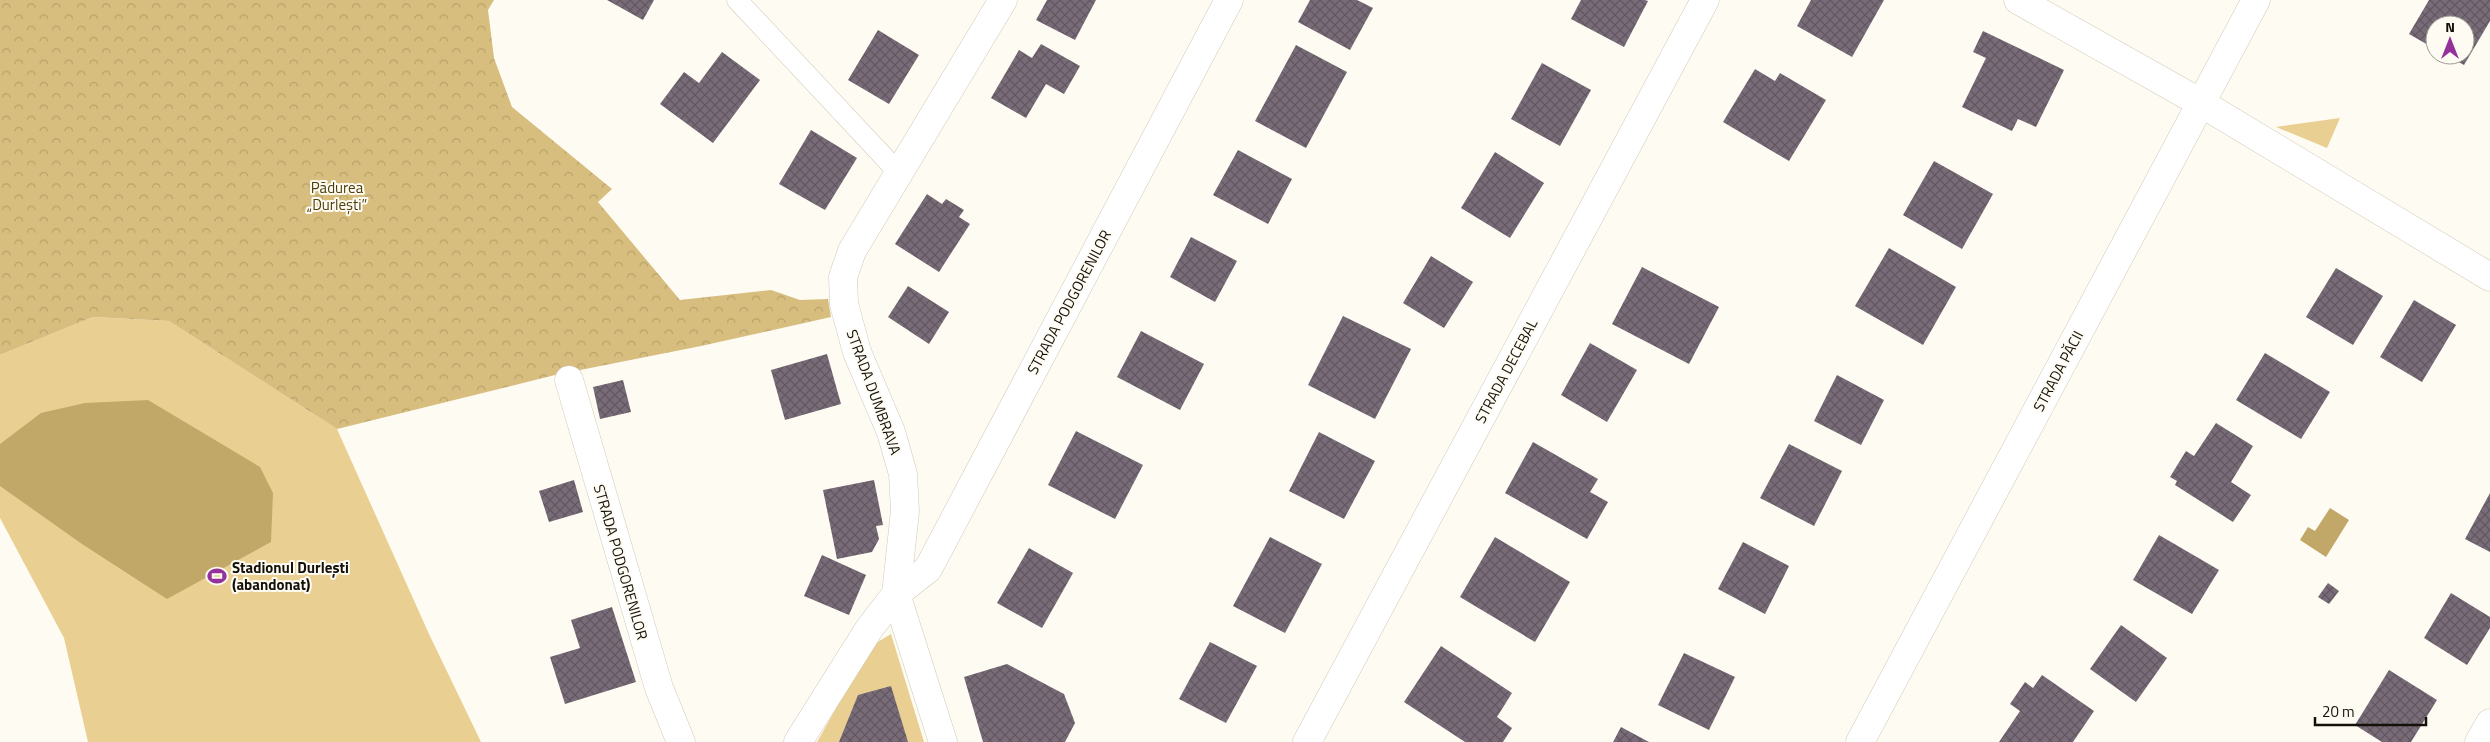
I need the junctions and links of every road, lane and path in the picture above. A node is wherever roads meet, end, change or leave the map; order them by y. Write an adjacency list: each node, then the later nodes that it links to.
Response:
1 (737, 0): 8 (lane)
2 (1003, 0): 8 (street, STRADA DUMBRAVA)
3 (1229, 0): 11 (street, STRADA PODGORENILOR)
4 (1705, 0): 16 (street, STRADA DECEBAL)
5 (2018, 0): 7 (street)
6 (2256, 0): 7 (street, STRADA PĂCII)
7 (2201, 103): 9 (street); 17 (street, STRADA PĂCII)
8 (899, 173): 11 (street, STRADA DUMBRAVA)
9 (2490, 277)
10 (569, 380): 13 (street, STRADA PODGORENILOR)
11 (896, 594): 14 (street, STRADA PODGORENILOR); 15 (street)
12 (2490, 723): 18 (street)
13 (681, 742)
14 (798, 742)
15 (943, 742)
16 (1307, 742)
17 (1860, 742)
18 (2479, 742)

